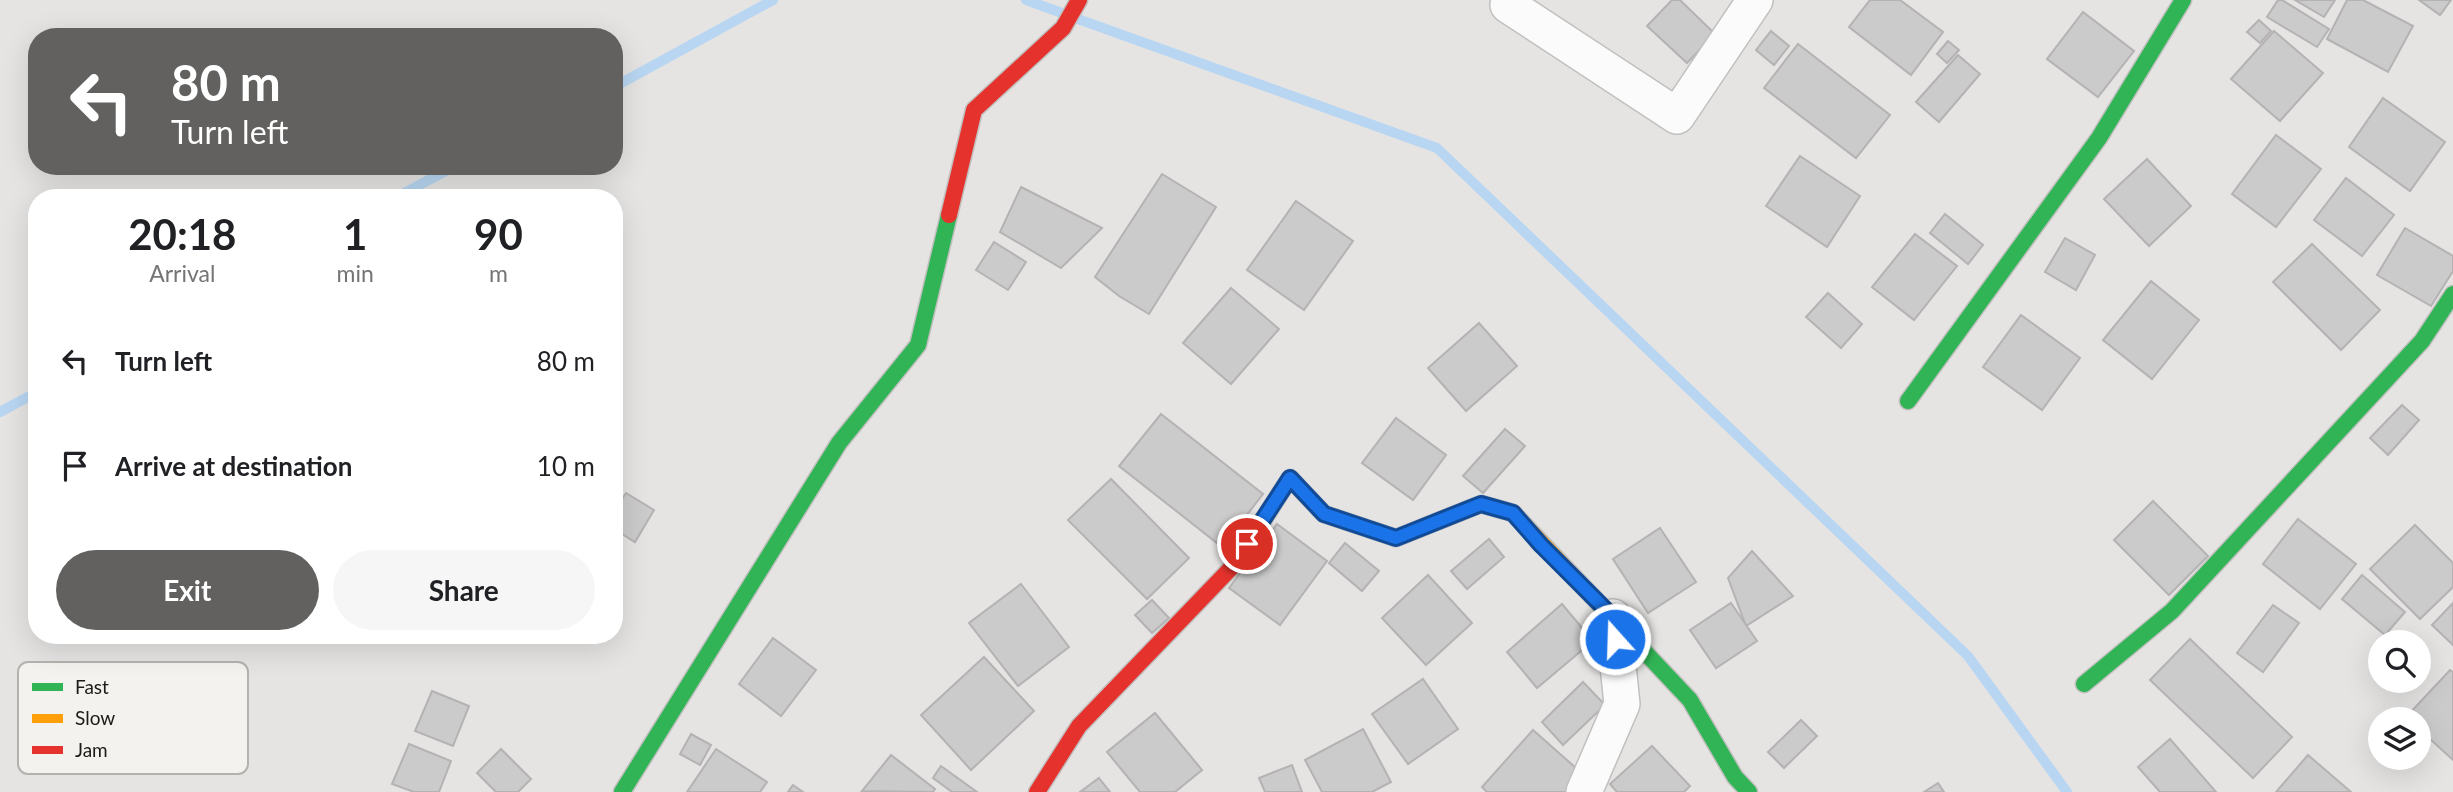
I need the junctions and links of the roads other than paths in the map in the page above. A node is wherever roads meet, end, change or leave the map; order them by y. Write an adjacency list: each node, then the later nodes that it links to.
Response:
1 (1079, 0): 9 (street)
2 (1755, 0): 4 (street)
3 (2183, 0): 6 (street)
4 (1508, 5)
5 (2453, 294): 8 (street)
6 (1908, 401)
7 (1613, 617): 10 (street); 11 (street); 12 (street)
8 (2084, 684)
9 (622, 792)
10 (1037, 792)
11 (1584, 792)
12 (1749, 792)

